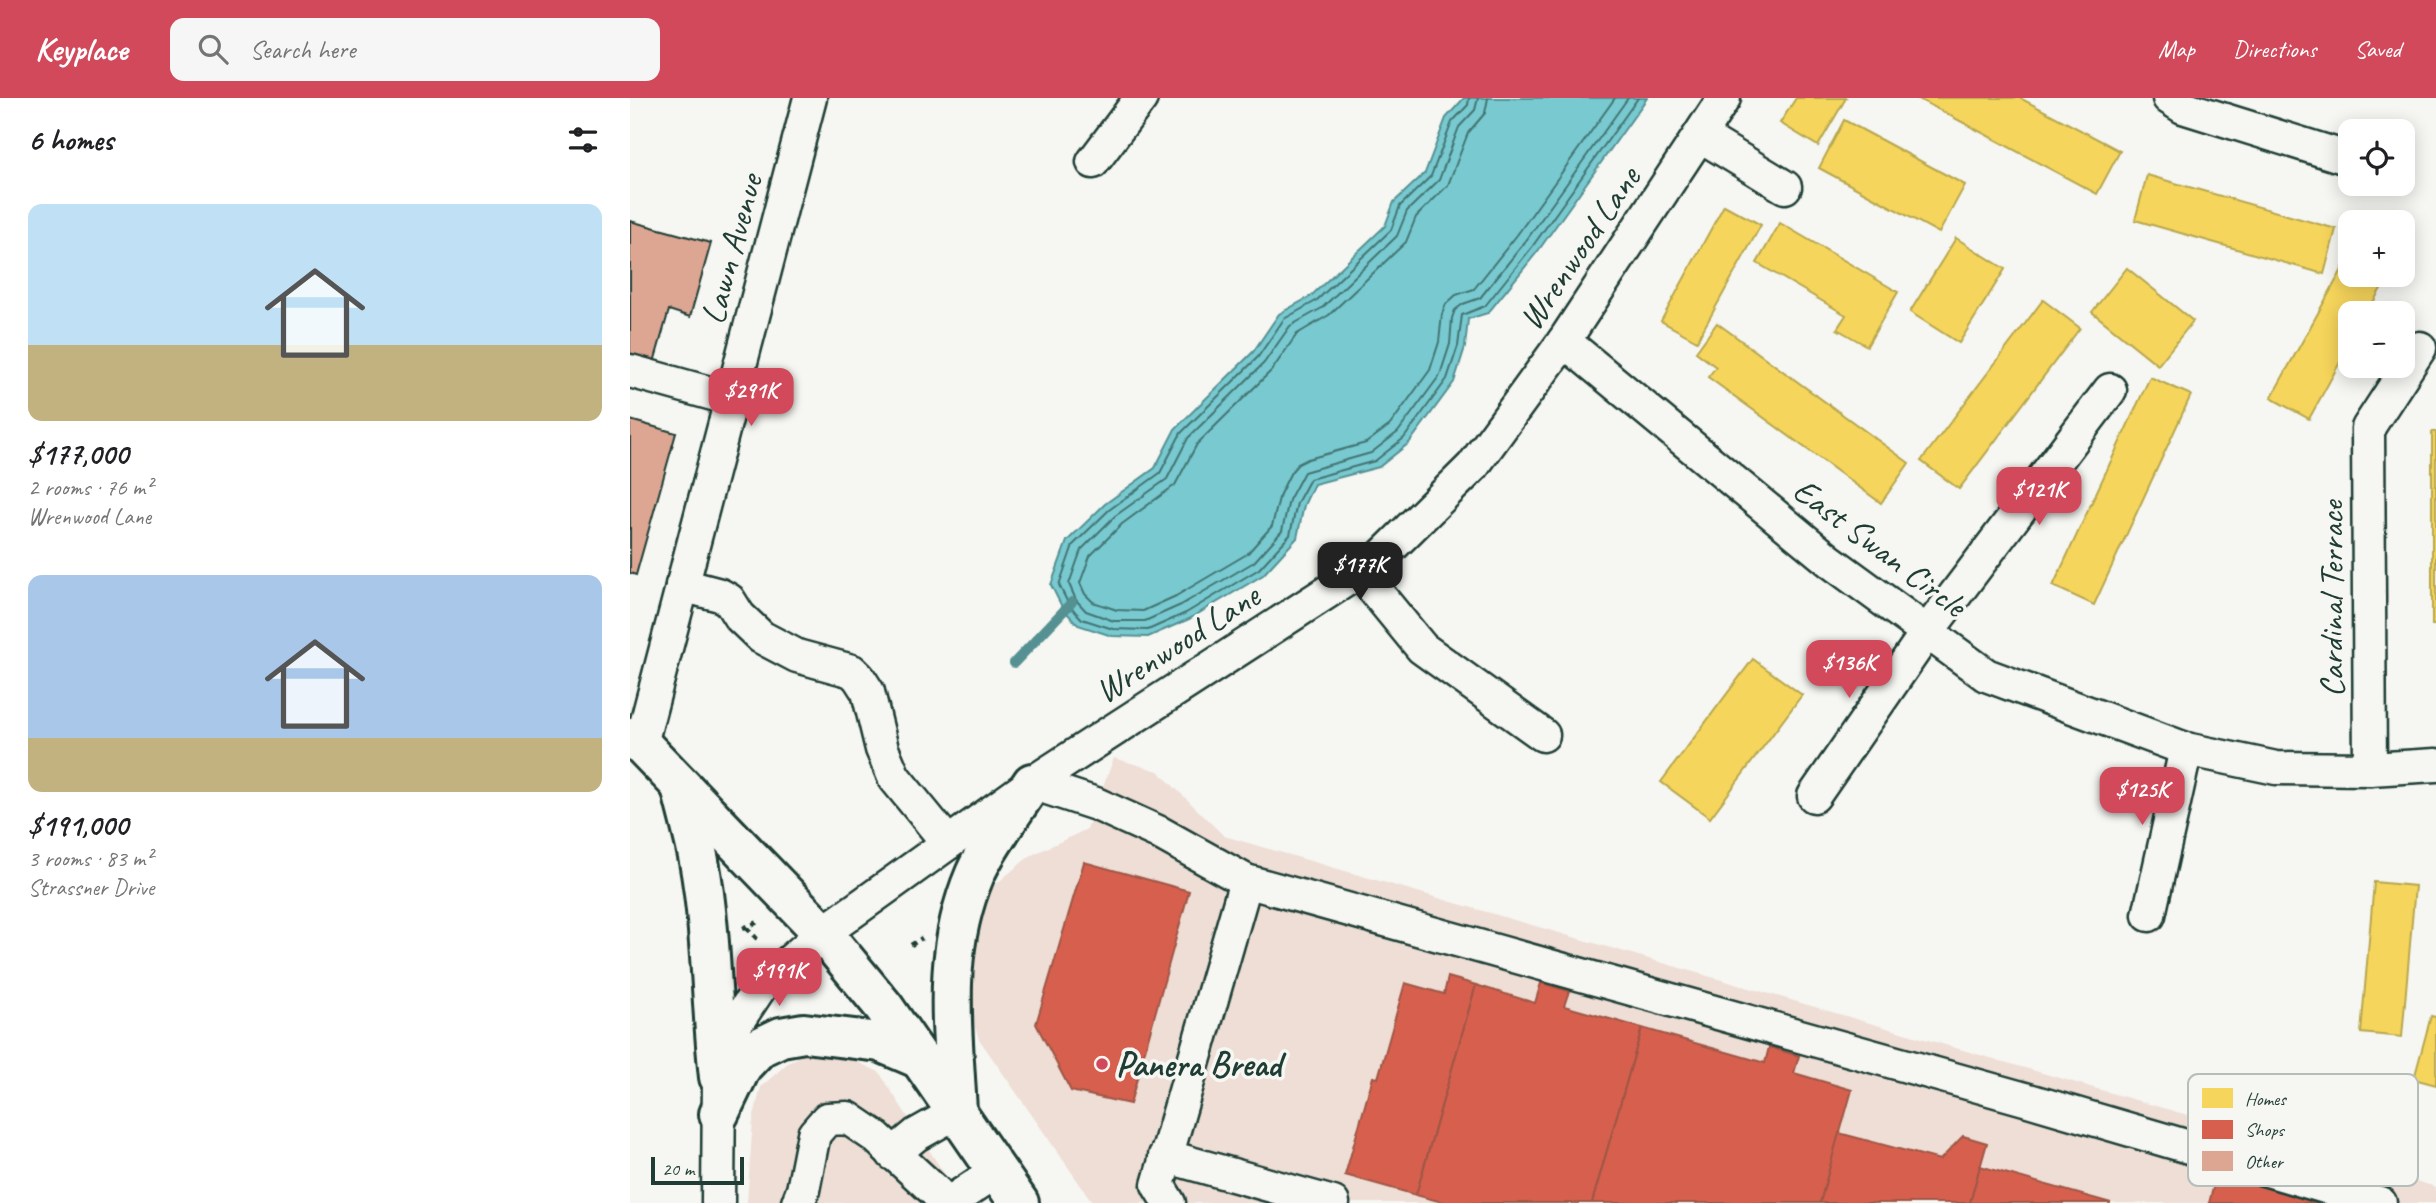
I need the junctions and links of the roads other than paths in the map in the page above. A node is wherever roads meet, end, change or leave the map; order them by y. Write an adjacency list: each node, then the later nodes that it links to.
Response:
1 (810, 98): 13 (street, Lawn Avenue)
2 (1141, 98): 7 (street)
3 (1724, 98): 5 (street, Wrenwood Lane)
4 (2169, 98): 6 (street)
5 (1701, 136): 8 (street); 9 (street, Wrenwood Lane)
6 (2338, 155)
7 (1093, 162)
8 (1785, 187)
9 (1564, 341): 14 (street, Wrenwood Lane); 16 (street, East Swan Circle)
10 (2420, 348): 21 (street, Cardinal Terrace)
11 (630, 371): 13 (street)
12 (2110, 390): 16 (street)
13 (731, 399): 15 (street, Lawn Avenue)
14 (1359, 571): 17 (street); 22 (street, Wrenwood Lane)
15 (682, 585): 18 (street, Lawn Avenue); 25 (street)
16 (1927, 632): 19 (street, East Swan Circle); 24 (street)
17 (1543, 735)
18 (636, 740): 23 (main road)
19 (2186, 749): 21 (street, East Swan Circle); 27 (street)
20 (2436, 765): 21 (street, East Swan Circle)
21 (2370, 769)
22 (1032, 783): 25 (street, Wrenwood Lane); 26 (street); 31 (main road)
23 (681, 785): 28 (main road); 30 (main road)
24 (1814, 796)
25 (948, 843): 28 (street, Wrenwood Lane)
26 (1246, 881): 32 (street); 34 (street)
27 (2149, 915)
28 (823, 933): 29 (main road); 30 (street, Wrenwood Lane)
29 (920, 1059): 30 (main road); 31 (main road)
30 (719, 1096): 37 (street, Wrenwood Lane)
31 (957, 1112): 33 (street); 35 (main road)
32 (2188, 1147)
33 (892, 1154): 38 (street); 39 (street)
34 (1165, 1156): 42 (street); 43 (street)
35 (997, 1171): 40 (street); 41 (main road)
36 (2323, 1186): 44 (street)
37 (718, 1203)
38 (799, 1203)
39 (943, 1203)
40 (949, 1203)
41 (1019, 1203)
42 (1169, 1203)
43 (1333, 1203)
44 (2381, 1203)

